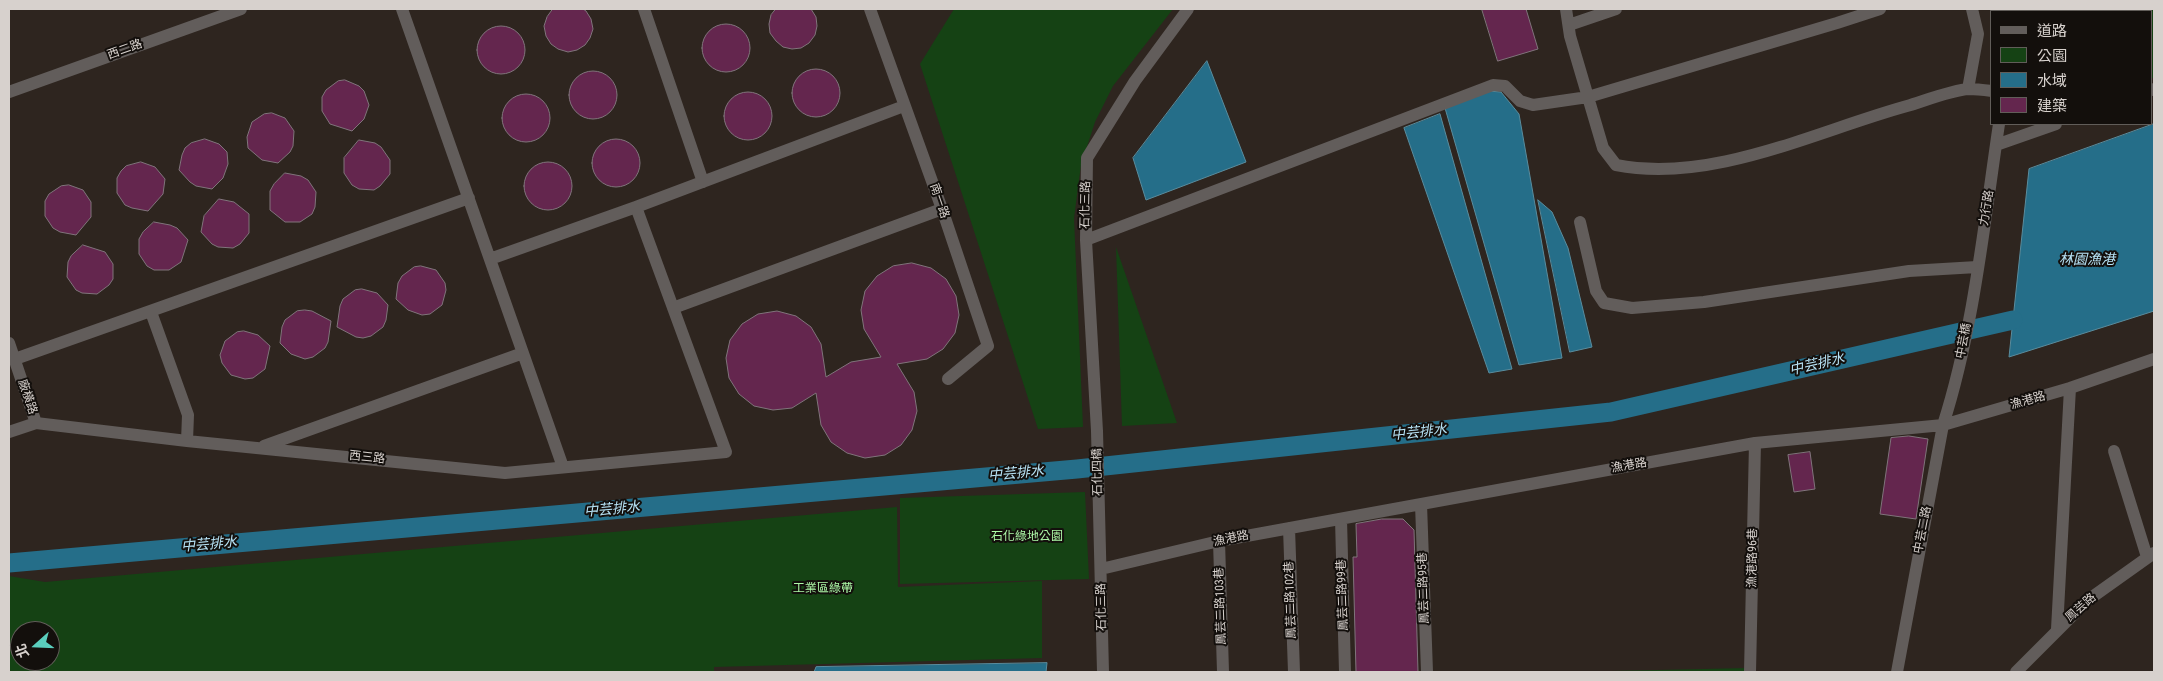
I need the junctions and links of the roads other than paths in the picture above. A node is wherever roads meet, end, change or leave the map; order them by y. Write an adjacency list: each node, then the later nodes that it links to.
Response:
1 (241, 9): 13 (street, 西二路)
2 (402, 9): 20 (street)
3 (644, 9): 19 (street)
4 (870, 9): 15 (street, 南一路)
5 (1188, 9): 24 (street, 石化三路)
6 (1566, 9): 10 (street)
7 (1616, 9): 10 (street)
8 (1880, 9): 14 (street)
9 (1972, 9): 11 (street)
10 (1569, 24): 14 (street)
11 (1968, 89): 12 (street); 14 (street)
12 (1990, 91)
13 (9, 92)
14 (1588, 97): 24 (street)
15 (904, 106): 19 (street); 22 (street, 南一路)
16 (2000, 125): 18 (street, 力行路)
17 (2053, 125): 18 (street)
18 (1996, 145): 26 (street, 力行路)
19 (703, 182): 21 (street)
20 (469, 198): 25 (street); 29 (street)
21 (636, 207): 25 (street); 28 (street)
22 (942, 208): 28 (street); 34 (street, 南一路)
23 (1580, 222): 26 (street)
24 (1086, 240): 39 (street, 石化三路)
25 (490, 260): 31 (street)
26 (1978, 268): 27 (street, 力行路)
27 (1974, 292): 36 (street, 中芸橋)
28 (673, 308): 45 (street, 西三路)
29 (151, 312): 33 (street); 41 (street)
30 (9, 343): 33 (street, 廠橫路)
31 (523, 353): 43 (street); 45 (street)
32 (2154, 359): 35 (street, 漁港路)
33 (15, 360): 37 (street, 廠橫路)
34 (948, 380)
35 (2070, 388): 38 (street, 漁港路); 53 (street)
36 (1954, 389): 38 (street, 中芸二路)
37 (36, 423): 40 (street, 西三路); 41 (street, 西三路)
38 (1943, 425): 42 (street, 漁港路); 60 (street, 中芸二路)
39 (1097, 431): 47 (street, 石化四橋)
40 (9, 432)
41 (187, 441): 43 (street, 西三路)
42 (1755, 443): 46 (street, 漁港路); 59 (street, 漁港路96巷)
43 (260, 447): 45 (street, 西三路)
44 (2114, 451): 51 (street)
45 (563, 467)
46 (1421, 504): 48 (street, 漁港路); 58 (street, 鳳芸二路95巷)
47 (1098, 512): 52 (street, 石化三路)
48 (1341, 518): 49 (street, 漁港路); 57 (street, 鳳芸二路99巷)
49 (1289, 528): 50 (street, 漁港路); 56 (street, 鳳芸二路102巷)
50 (1219, 540): 52 (street, 漁港路); 55 (street, 鳳芸二路103巷)
51 (2150, 555): 53 (street, 鳳芸路)
52 (1101, 568): 54 (street, 石化三路)
53 (2057, 629): 61 (street, 鳳芸路)
54 (1103, 672)
55 (1223, 672)
56 (1294, 672)
57 (1345, 672)
58 (1427, 672)
59 (1750, 672)
60 (1897, 672)
61 (2016, 672)

